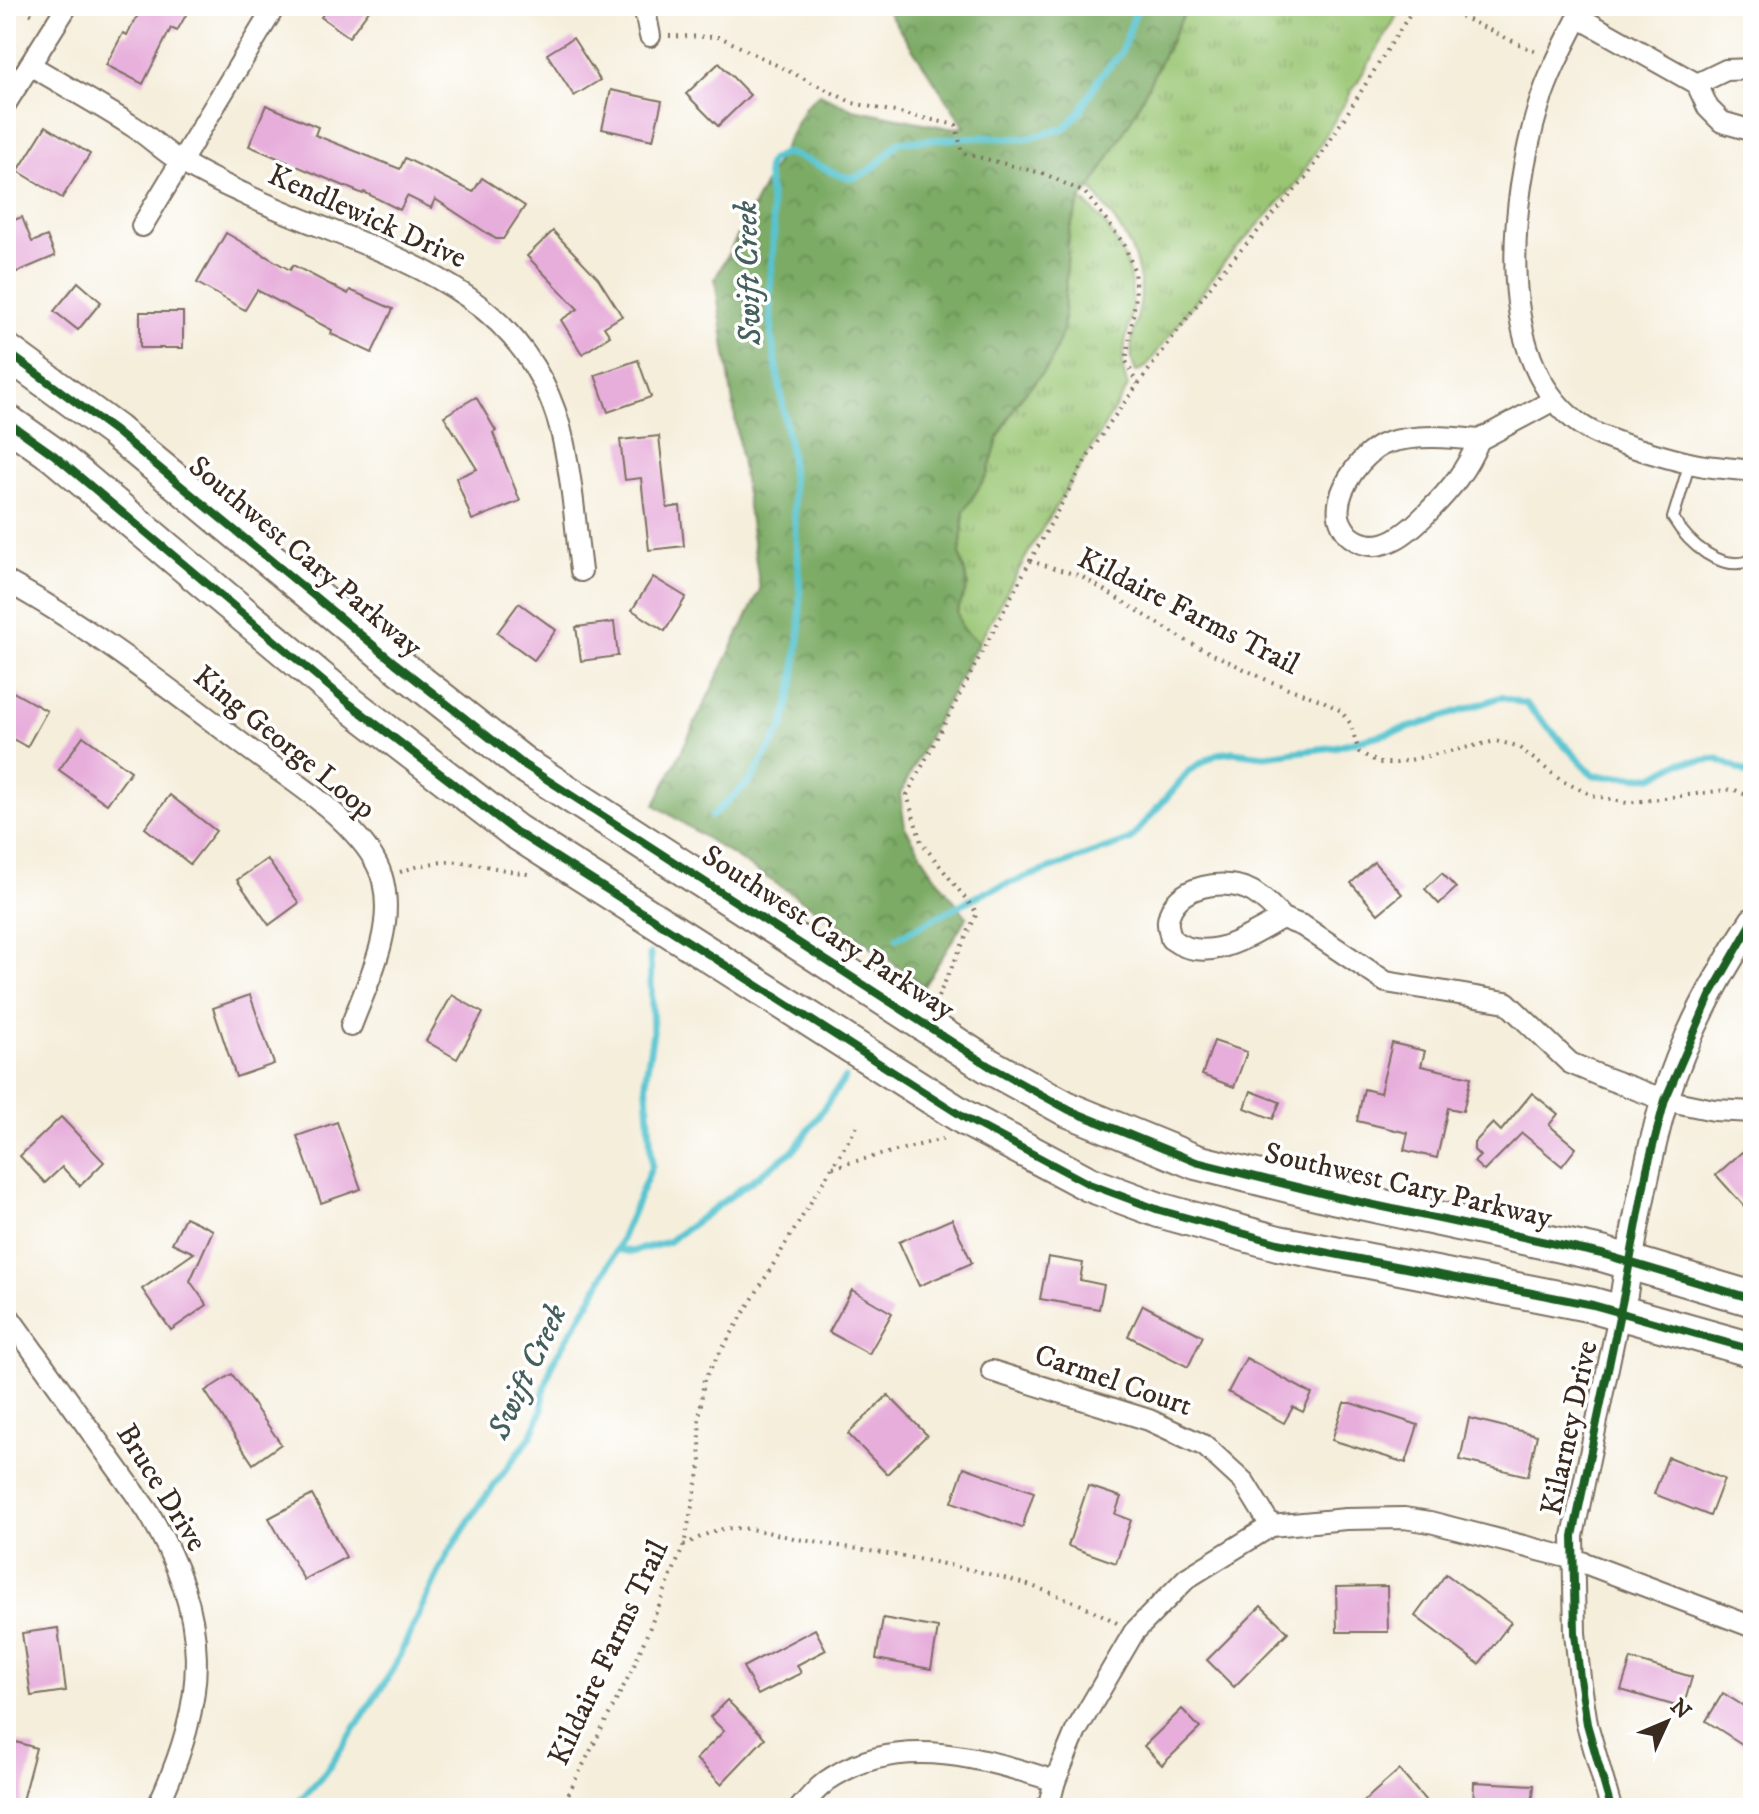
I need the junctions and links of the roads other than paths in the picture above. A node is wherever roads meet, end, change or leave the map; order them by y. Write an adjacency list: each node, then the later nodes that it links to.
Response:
1 (67, 6): 6 (street)
2 (275, 6): 11 (street)
3 (644, 6): 5 (street)
4 (1581, 11): 8 (street); 14 (street)
5 (650, 36)
6 (30, 65): 9 (street); 11 (street, Kendlewick Drive)
7 (1753, 69): 8 (street)
8 (1697, 84): 10 (street)
9 (6, 103)
10 (1753, 131)
11 (181, 162): 12 (street); 20 (street, Kendlewick Drive)
12 (142, 226)
13 (6, 351): 27 (main road, Southwest Cary Parkway)
14 (1554, 400): 16 (street); 17 (street)
15 (6, 421): 27 (main road, Southwest Cary Parkway)
16 (1479, 440): 16 (street)
17 (1690, 462): 18 (street); 19 (lane)
18 (1753, 471)
19 (1753, 560)
20 (581, 571)
21 (6, 581): 24 (street, King George Loop)
22 (1282, 918): 22 (street); 25 (street)
23 (1753, 921): 25 (street)
24 (351, 1026)
25 (1665, 1100): 26 (street); 27 (street)
26 (1753, 1112)
27 (1624, 1290): 28 (main road, Southwest Cary Parkway); 30 (main road, Southwest Cary Parkway); 33 (street, Kilarney Drive)
28 (1753, 1299)
29 (6, 1313): 36 (street, Bruce Drive)
30 (1753, 1350)
31 (992, 1371): 32 (street, Carmel Court)
32 (1271, 1526): 33 (street); 35 (street)
33 (1574, 1559): 34 (street); 39 (street, Kilarney Drive)
34 (1753, 1627)
35 (1055, 1781): 37 (street); 38 (street)
36 (157, 1808)
37 (800, 1808)
38 (1048, 1808)
39 (1611, 1808)

